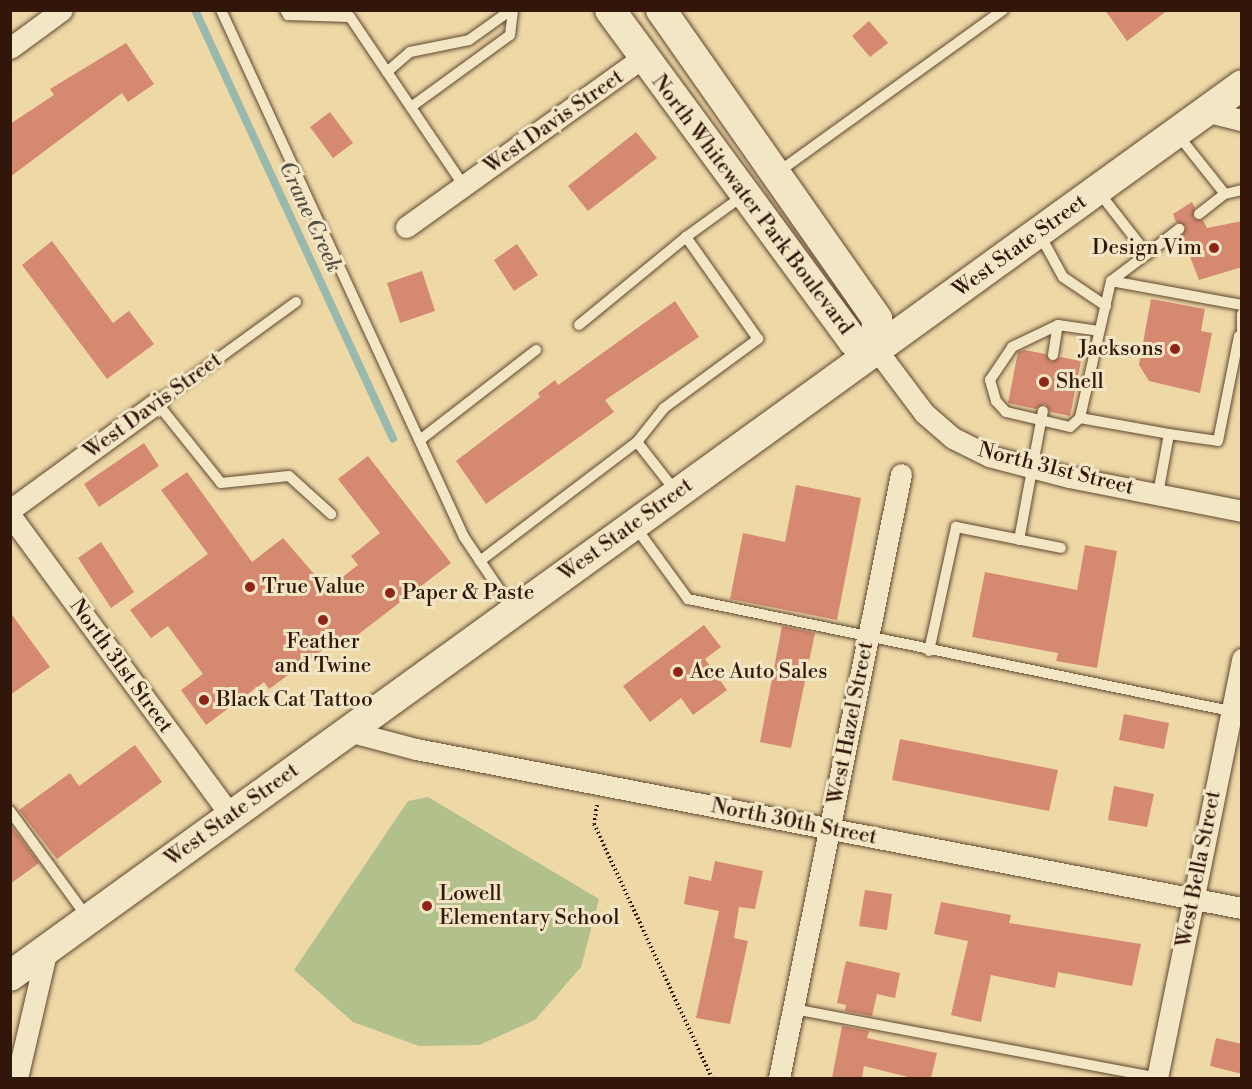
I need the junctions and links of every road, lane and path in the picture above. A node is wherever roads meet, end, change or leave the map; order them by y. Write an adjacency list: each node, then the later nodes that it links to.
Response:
1 (62, 10): 8 (street)
2 (221, 10): 44 (lane)
3 (285, 10): 10 (lane)
4 (512, 10): 10 (lane); 12 (lane)
5 (609, 10): 9 (main road, North Whitewater Park Boulevard)
6 (661, 10): 16 (main road, North Whitewater Park Boulevard)
7 (1003, 10): 16 (lane)
8 (10, 48)
9 (642, 58): 17 (street, West Davis Street); 20 (main road, North Whitewater Park Boulevard)
10 (387, 72): 12 (lane)
11 (1242, 85): 13 (main road, West State Street)
12 (411, 107): 17 (lane)
13 (1205, 111): 14 (street); 15 (main road, West State Street)
14 (1242, 120)
15 (1176, 133): 18 (main road, West State Street); 21 (lane)
16 (776, 173): 38 (main road, North Whitewater Park Boulevard)
17 (464, 186): 23 (street, West Davis Street)
18 (1097, 189): 25 (main road, West State Street); 27 (lane)
19 (1242, 190): 21 (lane)
20 (747, 193): 26 (lane); 38 (main road, North Whitewater Park Boulevard)
21 (1225, 194): 22 (lane)
22 (1199, 214)
23 (406, 227)
24 (1179, 230): 27 (lane)
25 (1039, 232): 31 (lane); 38 (main road, West State Street)
26 (686, 237): 33 (lane); 45 (lane)
27 (1147, 254): 28 (lane)
28 (1111, 281): 30 (lane); 31 (lane)
29 (296, 302): 40 (lane, West Davis Street)
30 (1242, 305)
31 (1106, 306): 35 (lane)
32 (1242, 314): 36 (lane)
33 (579, 325)
34 (1058, 325): 35 (lane); 39 (lane); 41 (lane)
35 (1099, 331): 42 (lane)
36 (1240, 336): 43 (lane)
37 (536, 350): 44 (lane)
38 (876, 350): 46 (street, North 31st Street); 48 (main road, West State Street)
39 (1053, 355)
40 (157, 403): 50 (street, West Davis Street); 52 (lane)
41 (1042, 415): 42 (lane); 46 (lane)
42 (1080, 418): 43 (lane)
43 (1169, 434): 49 (lane)
44 (420, 440): 57 (lane)
45 (637, 442): 48 (lane); 57 (lane)
46 (1033, 467): 49 (street, North 31st Street); 55 (lane)
47 (901, 474): 59 (street, West Hazel Street)
48 (677, 493): 54 (main road, West State Street)
49 (1158, 494): 51 (street, North 31st Street)
50 (10, 510)
51 (1242, 511)
52 (331, 514)
53 (10, 516): 66 (street, North 31st Street)
54 (634, 525): 58 (main road, West State Street); 59 (lane)
55 (1019, 540): 56 (lane); 60 (lane)
56 (1061, 548)
57 (480, 561): 58 (lane)
58 (514, 611): 63 (main road, West State Street)
59 (868, 639): 60 (lane); 67 (street, West Hazel Street)
60 (929, 651): 62 (lane)
61 (1242, 659): 62 (street, West Bella Street)
62 (1236, 712): 68 (street, West Bella Street)
63 (348, 731): 66 (main road, West State Street); 67 (street, North 30th Street)
64 (598, 801): 75 (path)
65 (10, 811): 70 (lane)
66 (231, 816): 70 (main road, West State Street)
67 (830, 829): 68 (street, North 30th Street); 73 (street, West Hazel Street)
68 (1193, 899): 69 (street, North 30th Street); 77 (street, West Bella Street)
69 (1242, 908)
70 (89, 919): 71 (main road, West State Street)
71 (47, 949): 72 (main road, West State Street); 74 (street)
72 (10, 976)
73 (794, 1009): 76 (street, West Hazel Street); 77 (lane)
74 (17, 1078)
75 (712, 1078)
76 (779, 1078)
77 (1158, 1078)

